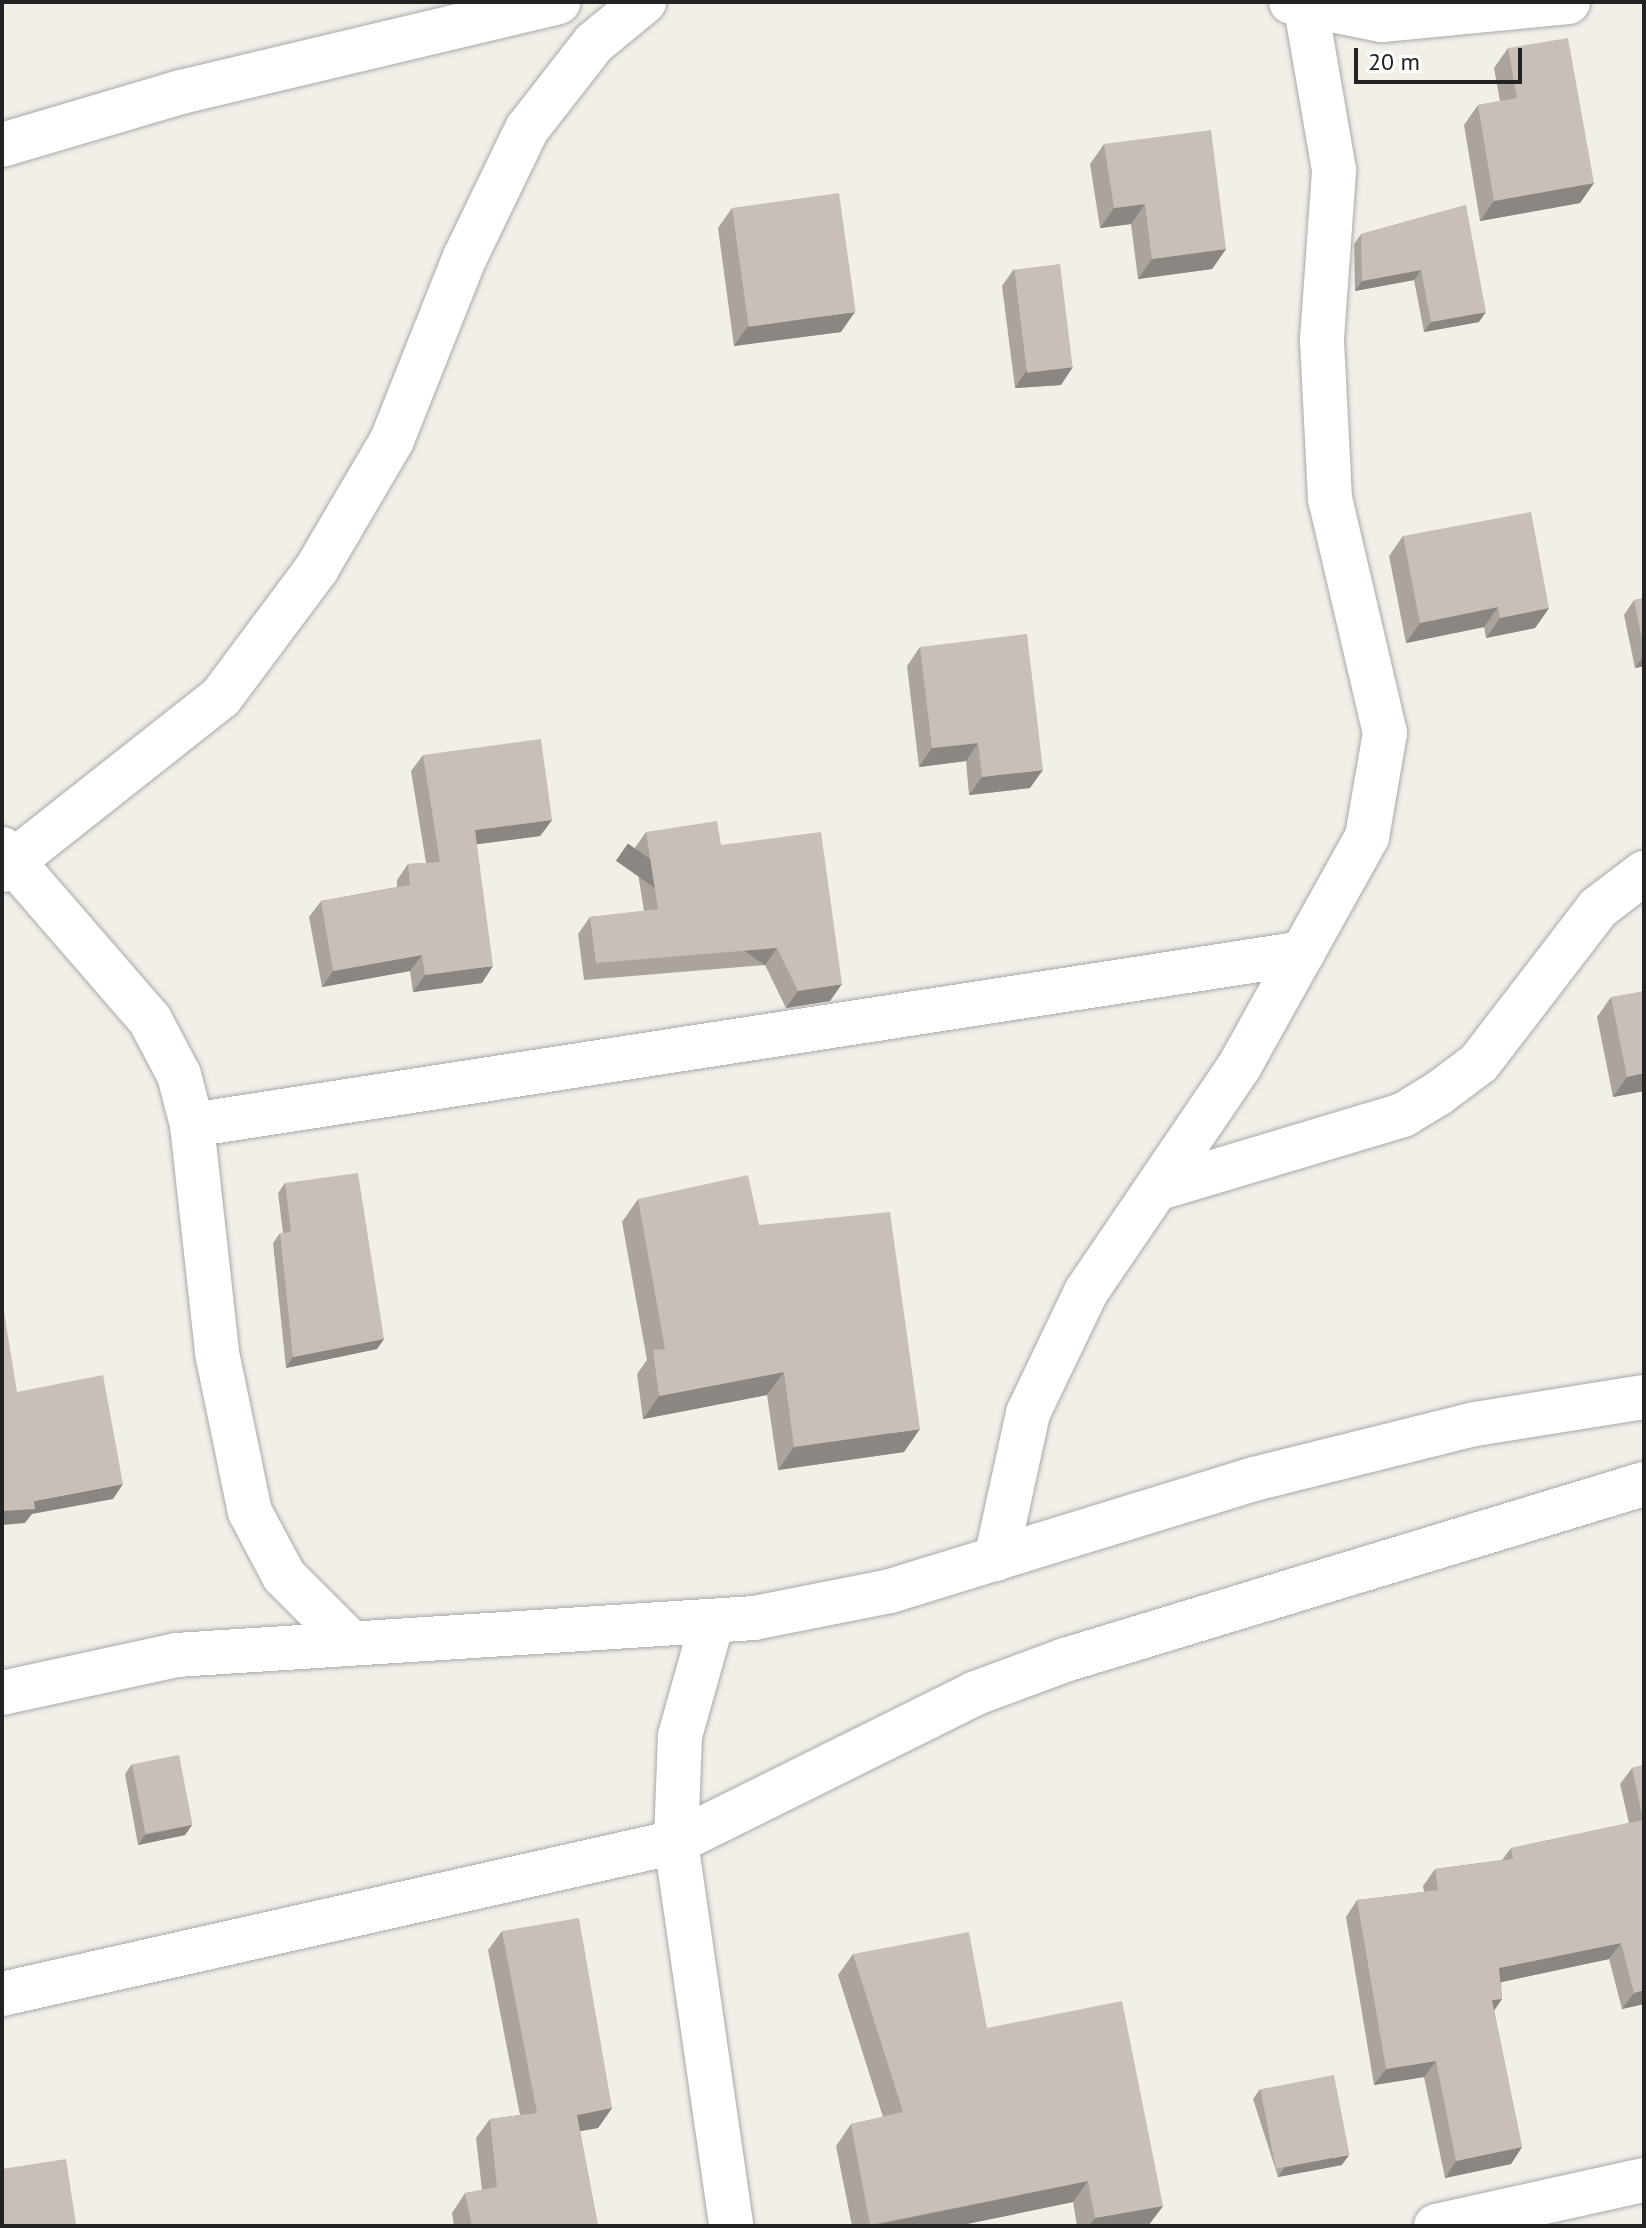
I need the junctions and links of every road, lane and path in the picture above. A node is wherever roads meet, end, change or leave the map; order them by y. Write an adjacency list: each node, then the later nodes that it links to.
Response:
1 (558, 2): 5 (street)
2 (644, 2): 6 (street)
3 (1568, 2): 4 (street)
4 (1301, 4): 8 (street)
5 (2, 145)
6 (6, 861): 9 (street)
7 (1644, 873): 10 (street)
8 (1303, 953): 9 (street); 10 (street)
9 (192, 1125): 15 (street)
10 (1163, 1187): 13 (street)
11 (1644, 1397): 13 (street)
12 (1644, 1484): 17 (street)
13 (996, 1559): 14 (street)
14 (712, 1622): 15 (street); 17 (street)
15 (348, 1640): 16 (street)
16 (2, 1693)
17 (676, 1842): 18 (street); 20 (street)
18 (2, 1994)
19 (1644, 2180): 21 (street)
20 (731, 2226)
21 (1436, 2226)

